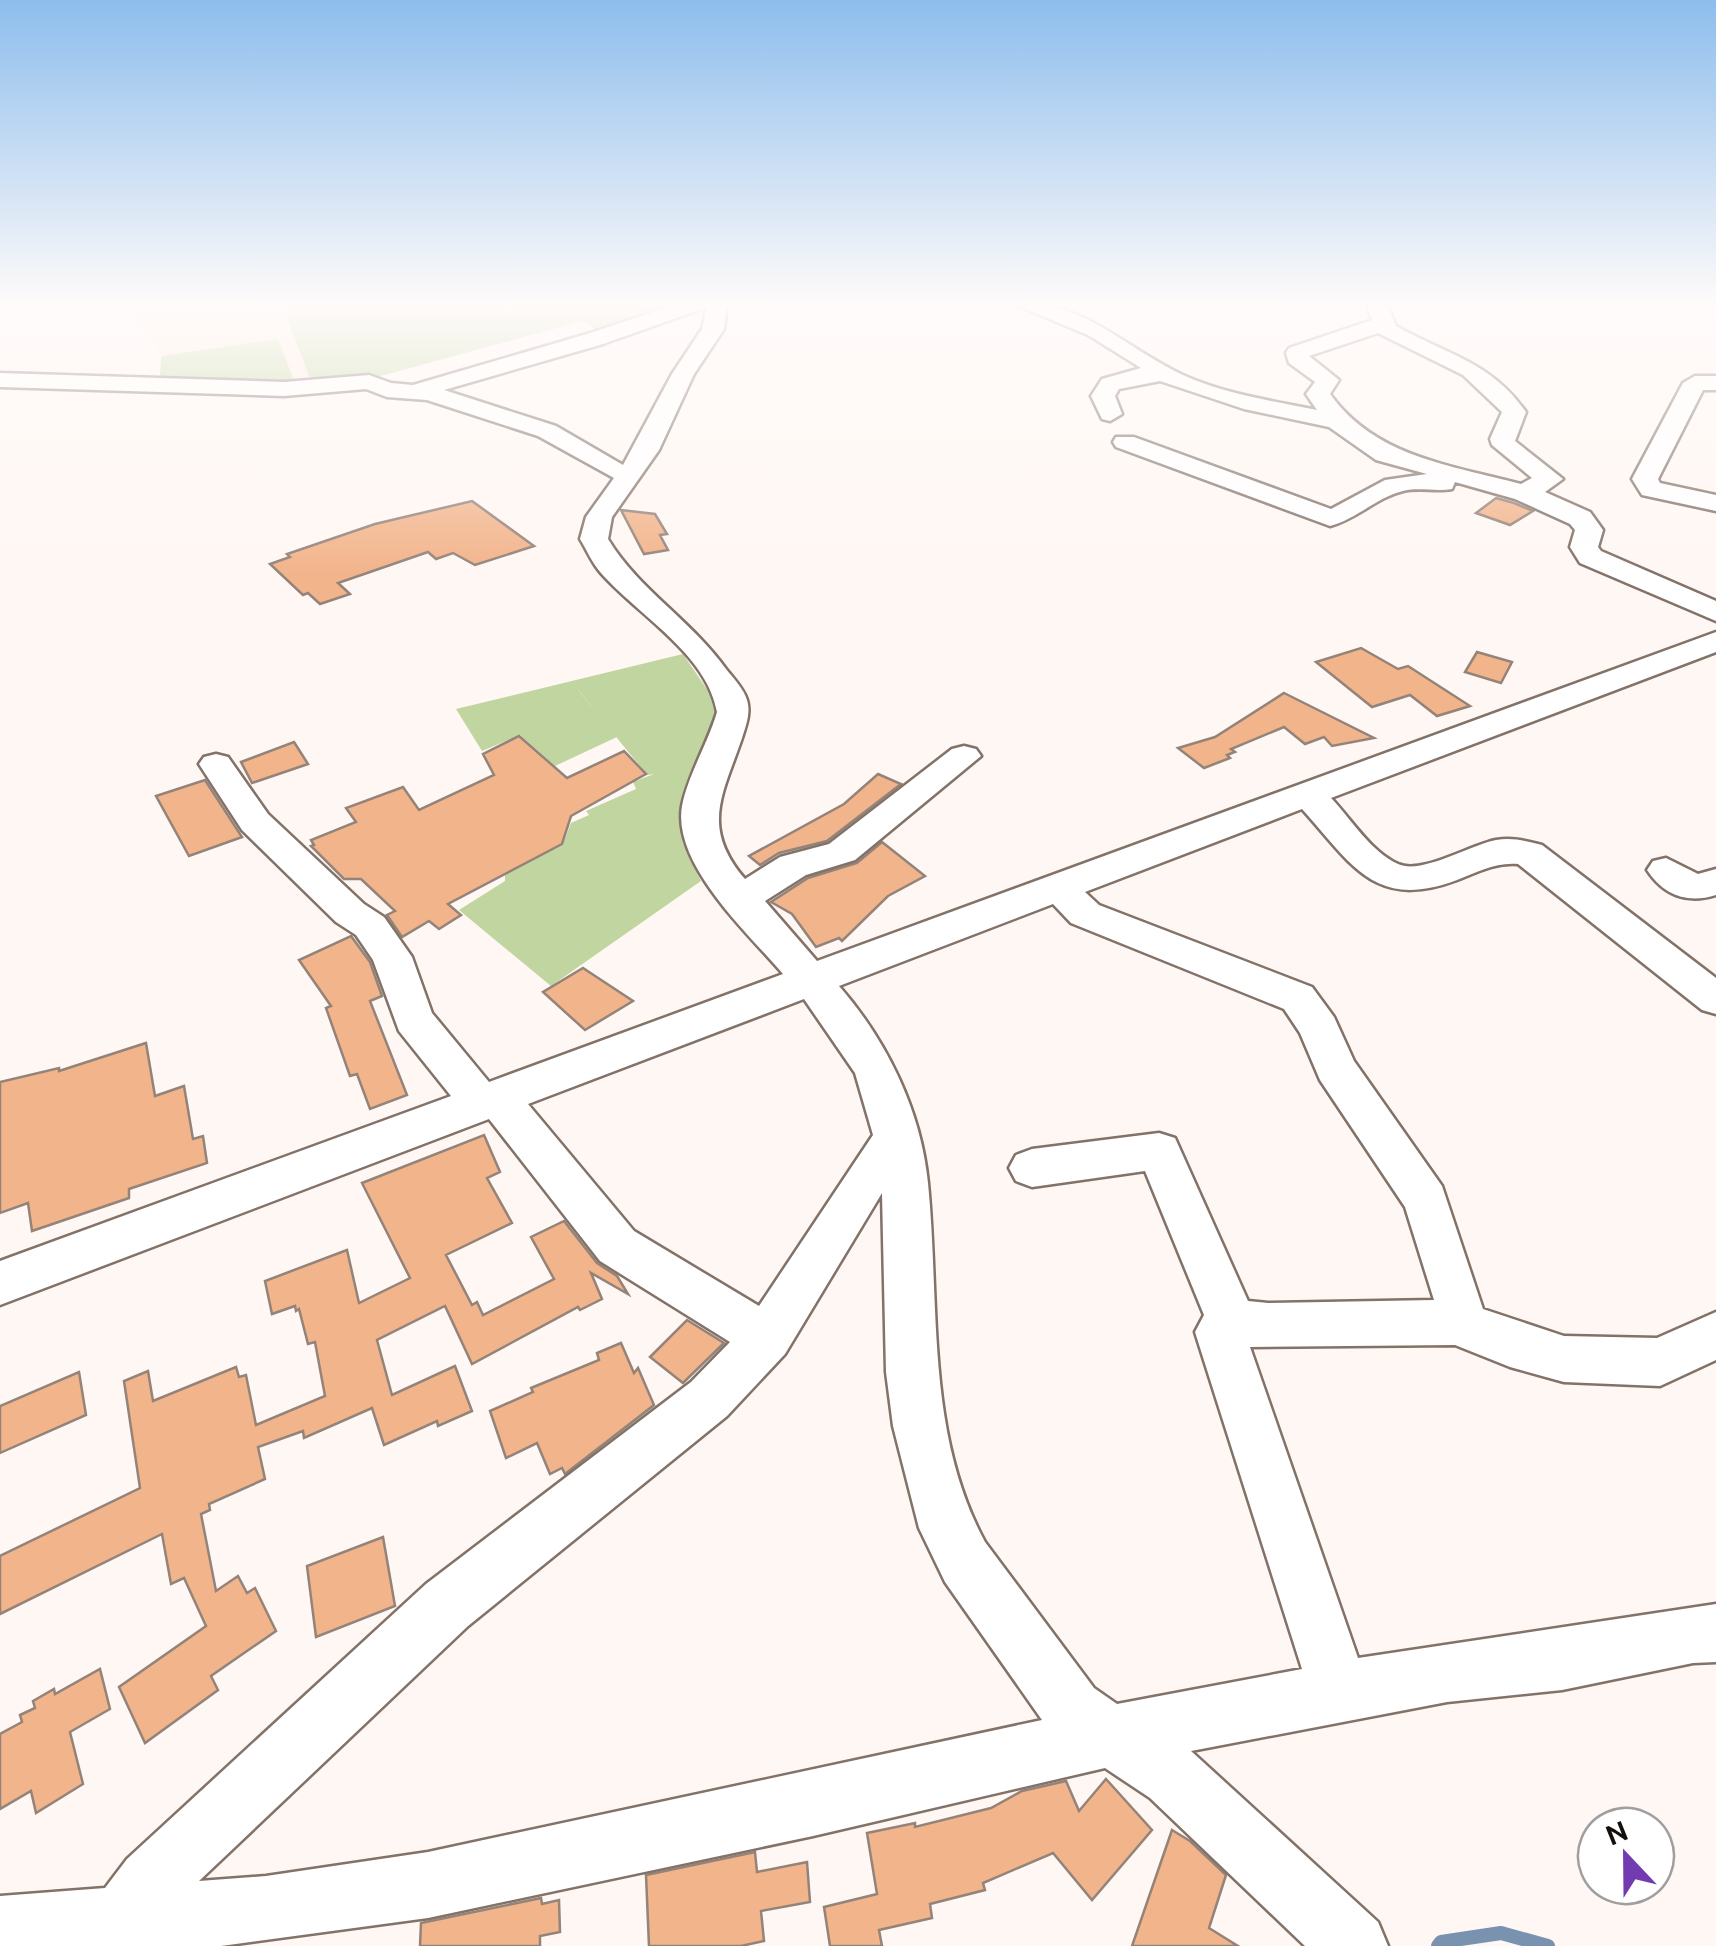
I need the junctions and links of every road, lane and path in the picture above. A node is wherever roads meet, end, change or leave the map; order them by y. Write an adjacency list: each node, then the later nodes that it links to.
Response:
1 (423, 393): 11 (street)
2 (673, 393): 11 (street)
3 (1105, 393): 8 (street)
4 (1218, 393): 9 (street)
5 (1319, 393): 9 (street)
6 (1500, 393): 13 (street)
7 (1690, 393): 14 (street)
8 (1110, 414)
9 (1336, 422): 12 (street)
10 (1125, 442): 12 (street)
11 (630, 474): 23 (street)
12 (1477, 481): 13 (street)
13 (1524, 494): 15 (street)
14 (1716, 503)
15 (1716, 612)
16 (1716, 642): 19 (street)
17 (964, 756): 23 (street)
18 (216, 764): 26 (street)
19 (1308, 795): 22 (street); 25 (street)
20 (1666, 870): 21 (street)
21 (1716, 882)
22 (1058, 887): 24 (street); 31 (street)
23 (742, 898): 24 (street)
24 (811, 979): 26 (street); 27 (street)
25 (1716, 999)
26 (489, 1101): 29 (street); 33 (street)
27 (897, 1138): 33 (street); 36 (street)
28 (1032, 1168): 30 (street)
29 (0, 1282)
30 (1232, 1322): 31 (street); 35 (street)
31 (1457, 1322): 32 (street)
32 (1716, 1335)
33 (766, 1338): 37 (street)
34 (1716, 1633): 35 (street)
35 (1340, 1693): 36 (street)
36 (1114, 1735): 37 (street); 39 (street)
37 (120, 1924): 38 (street)
38 (0, 1930)
39 (1354, 1946)

